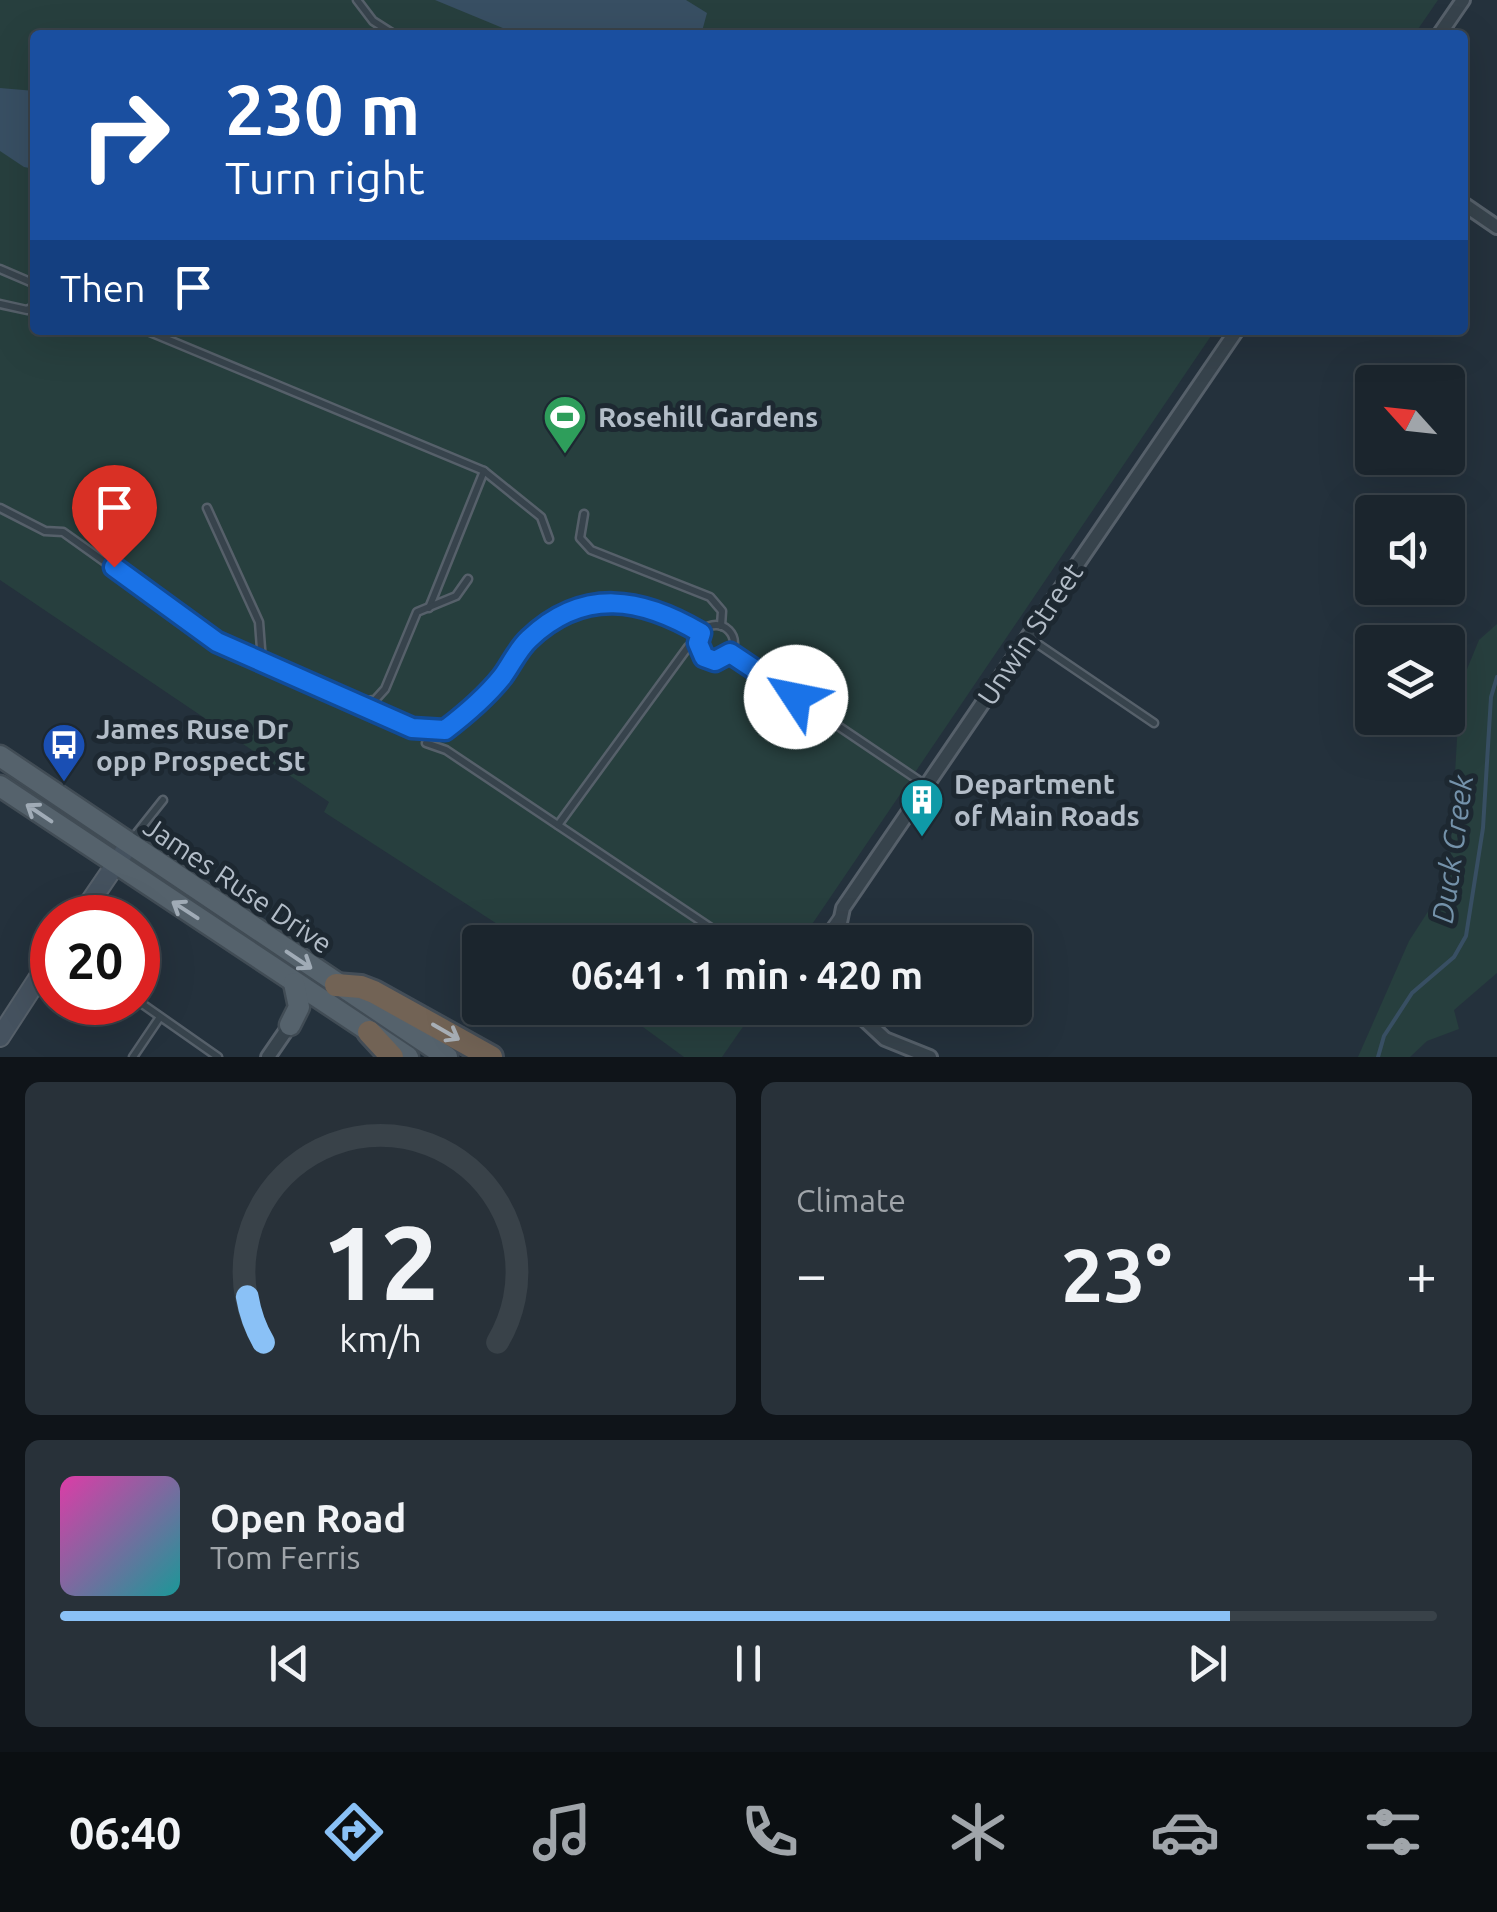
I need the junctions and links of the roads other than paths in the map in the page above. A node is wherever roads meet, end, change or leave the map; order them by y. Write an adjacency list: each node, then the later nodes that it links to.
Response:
1 (357, 0): 3 (lane)
2 (1464, 0): 4 (street)
3 (387, 30)
4 (1443, 30)
5 (1468, 207): 6 (street)
6 (1497, 226)
7 (0, 269): 8 (lane)
8 (30, 282)
9 (0, 304): 10 (lane)
10 (30, 308)
11 (157, 335): 13 (lane)
12 (1234, 335): 22 (street, Unwin Street)
13 (484, 471): 17 (lane); 19 (lane)
14 (0, 508): 24 (lane)
15 (206, 508): 24 (lane)
16 (584, 514): 20 (lane)
17 (549, 539)
18 (468, 579): 19 (lane)
19 (429, 608): 25 (lane)
20 (720, 626): 21 (lane); 23 (lane)
21 (700, 637): 23 (lane); 25 (lane); 32 (lane)
22 (1028, 638): 26 (lane); 30 (street, Unwin Street)
23 (730, 653): 30 (lane)
24 (262, 662): 25 (lane)
25 (355, 702)
26 (1154, 724)
27 (426, 743): 32 (lane)
28 (0, 756): 33 (main road, James Ruse Drive)
29 (0, 786): 34 (main road, James Ruse Drive, one-way to 29)
30 (927, 786): 36 (street, Unwin Street)
31 (164, 800): 33 (lane)
32 (558, 824): 37 (lane)
33 (128, 844): 34 (street); 41 (main road, James Ruse Drive, one-way to 41)
34 (116, 864): 35 (street); 40 (main road, James Ruse Drive, one-way to 34)
35 (95, 895)
36 (843, 908): 38 (lane); 39 (street, Unwin Street)
37 (707, 925)
38 (832, 925)
39 (840, 925)
40 (294, 983): 45 (main road); 47 (main road, James Ruse Drive)
41 (336, 985): 54 (main road, James Ruse Drive); 55 (highway, one-way to 55)
42 (30, 991): 48 (street)
43 (160, 1017): 50 (lane)
44 (154, 1025): 49 (lane)
45 (290, 1025): 51 (street)
46 (870, 1025): 56 (street)
47 (368, 1032): 52 (highway); 53 (main road, James Ruse Drive)
48 (0, 1037)
49 (132, 1057)
50 (218, 1057)
51 (268, 1057)
52 (392, 1057)
53 (408, 1057)
54 (447, 1057)
55 (491, 1057)
56 (930, 1057)

